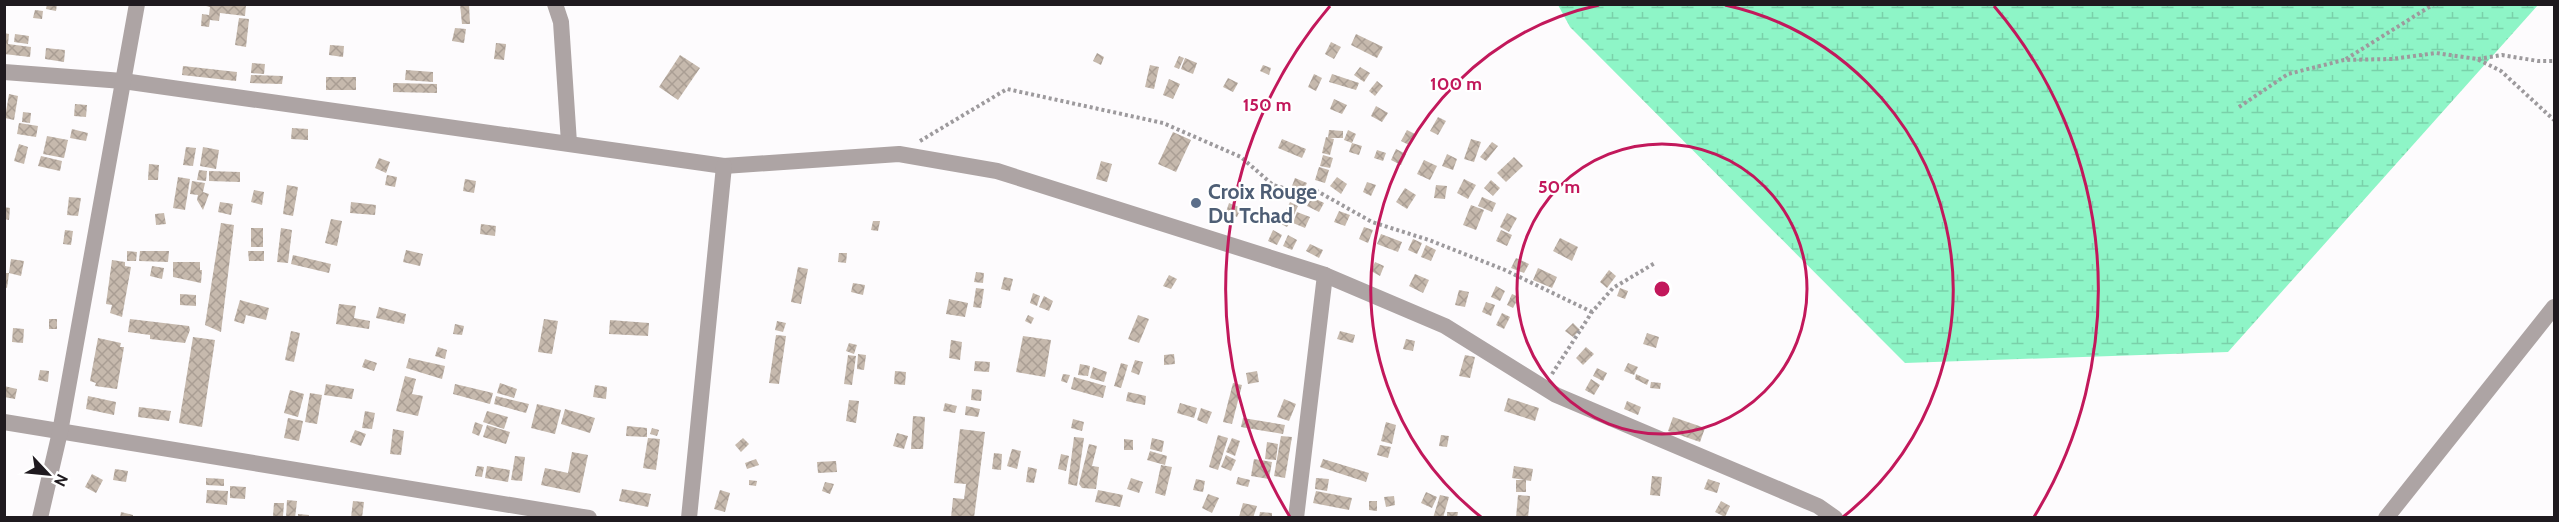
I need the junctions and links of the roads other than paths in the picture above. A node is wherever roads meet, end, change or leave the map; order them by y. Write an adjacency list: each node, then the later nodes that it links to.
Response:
1 (137, 4): 4 (street)
2 (555, 4): 5 (street)
3 (4, 72): 4 (street)
4 (123, 81): 5 (street); 10 (street)
5 (569, 143): 6 (street)
6 (724, 166): 7 (street); 14 (street)
7 (1325, 275): 11 (street); 15 (street)
8 (2554, 306): 17 (street)
9 (4, 423): 10 (street)
10 (60, 432): 12 (street); 13 (street)
11 (1816, 512): 16 (street)
12 (40, 518)
13 (589, 518)
14 (689, 518)
15 (1296, 518)
16 (1834, 518)
17 (2386, 518)

